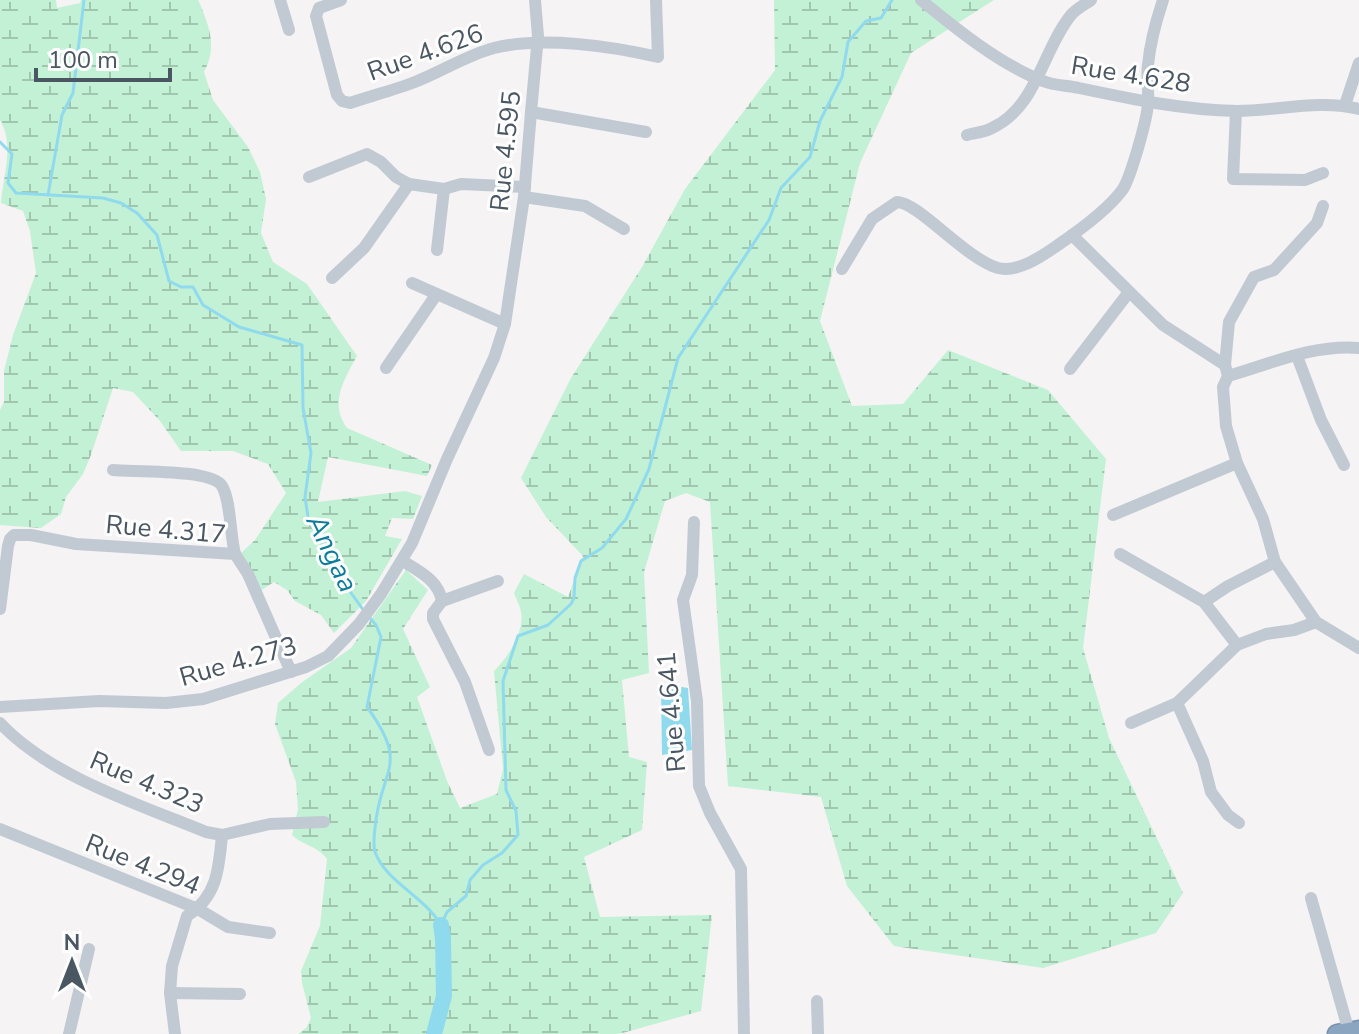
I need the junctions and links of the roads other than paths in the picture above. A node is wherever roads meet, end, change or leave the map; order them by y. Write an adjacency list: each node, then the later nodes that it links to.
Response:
1 (280, 0): 8 (street)
2 (341, 0): 9 (street, Rue 4.626)
3 (535, 0): 9 (street, Rue 4.595)
4 (656, 0): 9 (street, Rue 4.626)
5 (921, 0): 11 (street, Rue 4.628)
6 (1091, 0): 11 (street)
7 (1163, 0): 12 (street)
8 (289, 30)
9 (537, 43): 16 (street, Rue 4.595)
10 (1359, 63): 13 (street)
11 (1038, 79): 12 (street, Rue 4.628); 18 (street)
12 (1148, 104): 15 (street, Rue 4.628); 26 (street)
13 (1345, 105): 14 (street, Rue 4.628); 15 (street, Rue 4.628)
14 (1359, 109)
15 (1236, 111): 19 (street)
16 (531, 112): 17 (street); 23 (street, Rue 4.595)
17 (646, 132)
18 (967, 135)
19 (1323, 173)
20 (309, 177): 21 (street)
21 (409, 184): 22 (street); 29 (street)
22 (444, 189): 23 (street); 27 (street)
23 (524, 192): 25 (street); 33 (street, Rue 4.595)
24 (1323, 206): 39 (street)
25 (624, 229)
26 (1072, 235): 28 (street); 31 (street)
27 (437, 250)
28 (842, 269)
29 (332, 278)
30 (412, 283): 32 (street)
31 (1129, 292): 38 (street); 39 (street)
32 (436, 295): 34 (street); 37 (street)
33 (510, 306): 34 (street, Rue 4.273)
34 (505, 324): 47 (street, Rue 4.273)
35 (1359, 348): 36 (street)
36 (1297, 356): 39 (street); 41 (street)
37 (386, 368)
38 (1070, 369)
39 (1226, 371): 40 (street)
40 (1237, 463): 43 (street); 48 (street)
41 (1344, 465)
42 (113, 470): 45 (street)
43 (1113, 515)
44 (694, 522): 76 (street, Rue 4.641)
45 (235, 554): 52 (street, Rue 4.317); 56 (street, Rue 4.317)
46 (1120, 554): 51 (street)
47 (403, 561): 50 (street); 56 (street, Rue 4.273)
48 (1275, 562): 51 (street); 53 (street)
49 (498, 581): 50 (street)
50 (442, 601): 61 (street)
51 (1204, 602): 54 (street)
52 (0, 609)
53 (1316, 622): 54 (street); 55 (street)
54 (1237, 645): 57 (street)
55 (1359, 648)
56 (291, 672): 58 (street, Rue 4.273)
57 (1177, 703): 60 (street); 63 (street)
58 (0, 707)
59 (0, 723): 65 (street, Rue 4.323)
60 (1131, 723)
61 (489, 750)
62 (324, 822): 65 (street)
63 (1239, 823)
64 (0, 829): 67 (street, Rue 4.294)
65 (222, 835): 67 (street, Rue 4.323)
66 (1311, 898): 73 (street)
67 (198, 909): 68 (street, Rue 4.294); 70 (street, Rue 4.323)
68 (270, 933)
69 (89, 949): 74 (street)
70 (170, 993): 71 (street); 75 (street, Rue 4.323)
71 (240, 994)
72 (817, 1001): 77 (street)
73 (1353, 1033)
74 (69, 1034)
75 (175, 1034)
76 (744, 1034)
77 (818, 1034)

